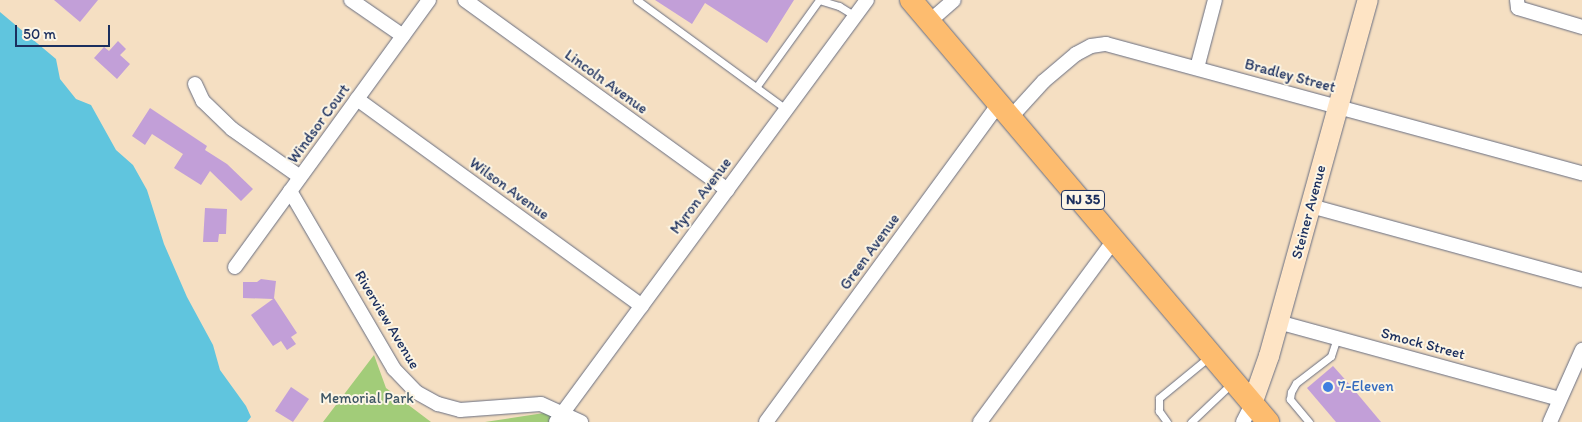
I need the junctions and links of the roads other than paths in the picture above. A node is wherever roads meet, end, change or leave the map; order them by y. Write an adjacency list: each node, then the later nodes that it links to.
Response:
1 (351, 0): 15 (street)
2 (429, 0): 15 (street, Windsor Court)
3 (465, 0): 25 (street, Lincoln Avenue)
4 (637, 0): 18 (lane)
5 (867, 0): 12 (street, Myron Avenue)
6 (911, 0): 13 (main road, NJ 35)
7 (919, 0): 13 (main road, NJ 35)
8 (954, 0): 13 (street)
9 (1215, 0): 16 (street)
10 (1368, 0): 20 (street, Steiner Avenue)
11 (1517, 0): 14 (street)
12 (855, 16): 18 (lane); 21 (street, Myron Avenue)
13 (931, 20): 22 (main road, NJ 35)
14 (1582, 27)
15 (403, 36): 19 (street, Windsor Court)
16 (1197, 68): 20 (street, Bradley Street); 22 (street, Bradley Street)
17 (194, 84): 24 (street)
18 (757, 86): 21 (lane)
19 (357, 99): 24 (street, Windsor Court); 31 (street, Wilson Avenue)
20 (1338, 106): 23 (street, Bradley Street); 27 (street, Steiner Avenue)
21 (786, 109): 25 (street, Myron Avenue)
22 (1006, 109): 28 (main road, NJ 35); 41 (street, Green Avenue)
23 (1582, 173)
24 (300, 177): 26 (street, Windsor Court)
25 (727, 190): 31 (street, Myron Avenue)
26 (290, 191): 29 (street, Windsor Court); 39 (street, Riverview Avenue)
27 (1311, 206): 30 (street); 32 (street, Steiner Avenue)
28 (1115, 239): 35 (main road, NJ 35); 42 (street)
29 (235, 267)
30 (1582, 280)
31 (642, 306): 39 (street, Myron Avenue)
32 (1278, 322): 33 (street, Smock Street); 38 (street, Steiner Avenue)
33 (1337, 337): 37 (street, Smock Street); 46 (lane)
34 (1582, 350): 37 (street)
35 (1212, 355): 36 (main road, NJ 35); 43 (lane)
36 (1234, 382): 38 (main road, NJ 35); 44 (lane)
37 (1559, 399): 47 (street)
38 (1247, 413): 45 (main road, NJ 35)
39 (559, 418): 40 (street, Riverview Avenue)
40 (581, 422)
41 (766, 422)
42 (980, 422)
43 (1167, 422)
44 (1191, 422)
45 (1268, 422)
46 (1309, 422)
47 (1550, 422)

